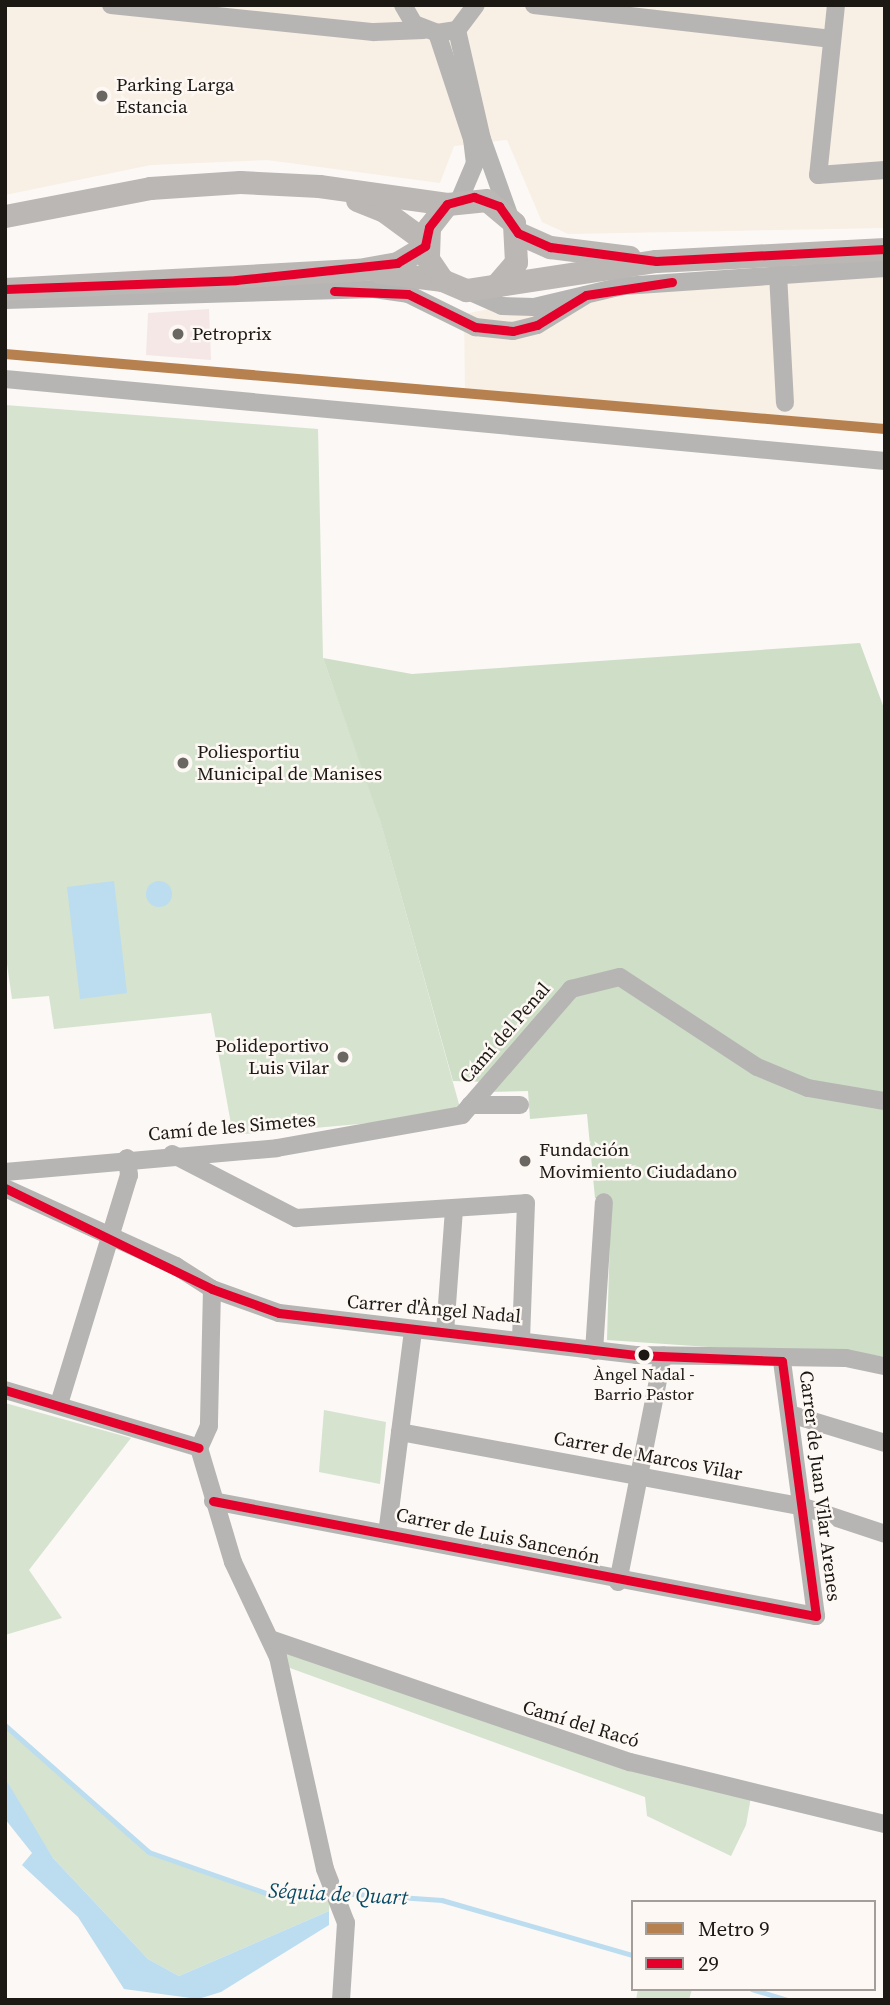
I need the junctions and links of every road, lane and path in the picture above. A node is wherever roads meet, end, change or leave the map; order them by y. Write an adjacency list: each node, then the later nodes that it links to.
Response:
1 (111, 5): 8 (street)
2 (402, 5): 8 (street); 9 (street)
3 (476, 5): 7 (street)
4 (534, 5): 6 (street)
5 (836, 5): 10 (street)
6 (634, 11): 10 (street)
7 (457, 30): 9 (street); 15 (street)
8 (374, 32): 9 (street)
9 (431, 32): 13 (street)
10 (832, 39): 11 (street)
11 (885, 170)
12 (319, 186): 13 (main road); 14 (main road); 16 (main road)
13 (454, 202): 15 (main road); 16 (main road)
14 (5, 216)
15 (514, 224): 18 (main road); 23 (main road)
16 (425, 244): 20 (main road); 22 (main road)
17 (885, 249): 18 (main road)
18 (656, 261): 23 (main road)
19 (885, 268): 21 (street)
20 (358, 270): 22 (main road); 25 (main road)
21 (778, 274): 26 (street); 28 (street)
22 (442, 280): 24 (main road)
23 (497, 284): 24 (main road)
24 (466, 290): 26 (street)
25 (7, 294): 26 (street)
26 (586, 295)
27 (5, 379): 29 (street)
28 (785, 402)
29 (885, 461)
30 (885, 1101): 32 (street, Camí del Penal)
31 (520, 1105): 32 (street, Camí de les Simetes)
32 (466, 1110): 33 (street, Camí de les Simetes)
33 (171, 1154): 34 (street, Camí de les Simetes); 38 (street)
34 (127, 1157): 35 (street, Camí de les Simetes); 39 (street)
35 (5, 1172)
36 (5, 1188): 39 (street, Carrer d'Àngel Nadal)
37 (604, 1202): 44 (street)
38 (454, 1208): 42 (street); 43 (street)
39 (108, 1234): 40 (street, Carrer d'Àngel Nadal); 49 (street)
40 (212, 1289): 41 (street, Carrer d'Àngel Nadal); 53 (street)
41 (413, 1330): 42 (street, Carrer d'Àngel Nadal); 51 (street)
42 (444, 1332): 43 (street, Carrer d'Àngel Nadal)
43 (521, 1337): 44 (street, Carrer d'Àngel Nadal)
44 (594, 1351): 45 (street, Carrer d'Àngel Nadal)
45 (663, 1355): 46 (street, Carrer d'Àngel Nadal); 54 (street)
46 (782, 1361): 47 (street, Carrer d'Àngel Nadal); 50 (street, Carrer de Juan Vilar Arenes)
47 (885, 1366)
48 (5, 1390): 49 (street)
49 (59, 1404): 53 (street)
50 (790, 1414): 52 (street); 56 (street, Carrer de Juan Vilar Arenes)
51 (400, 1432): 54 (street, Carrer de Marcos Vilar); 57 (street)
52 (885, 1443)
53 (199, 1448): 55 (street)
54 (639, 1476): 56 (street, Carrer de Marcos Vilar); 59 (street)
55 (213, 1501): 57 (street, Carrer de Luis Sancenón); 61 (street)
56 (804, 1507): 58 (street, Carrer de Marcos Vilar); 60 (street, Carrer de Juan Vilar Arenes)
57 (387, 1534): 59 (street, Carrer de Luis Sancenón)
58 (885, 1534)
59 (618, 1583): 60 (street, Carrer de Luis Sancenón)
60 (816, 1616)
61 (272, 1640): 62 (street, Camí del Racó); 63 (street)
62 (885, 1824)
63 (341, 2000)

